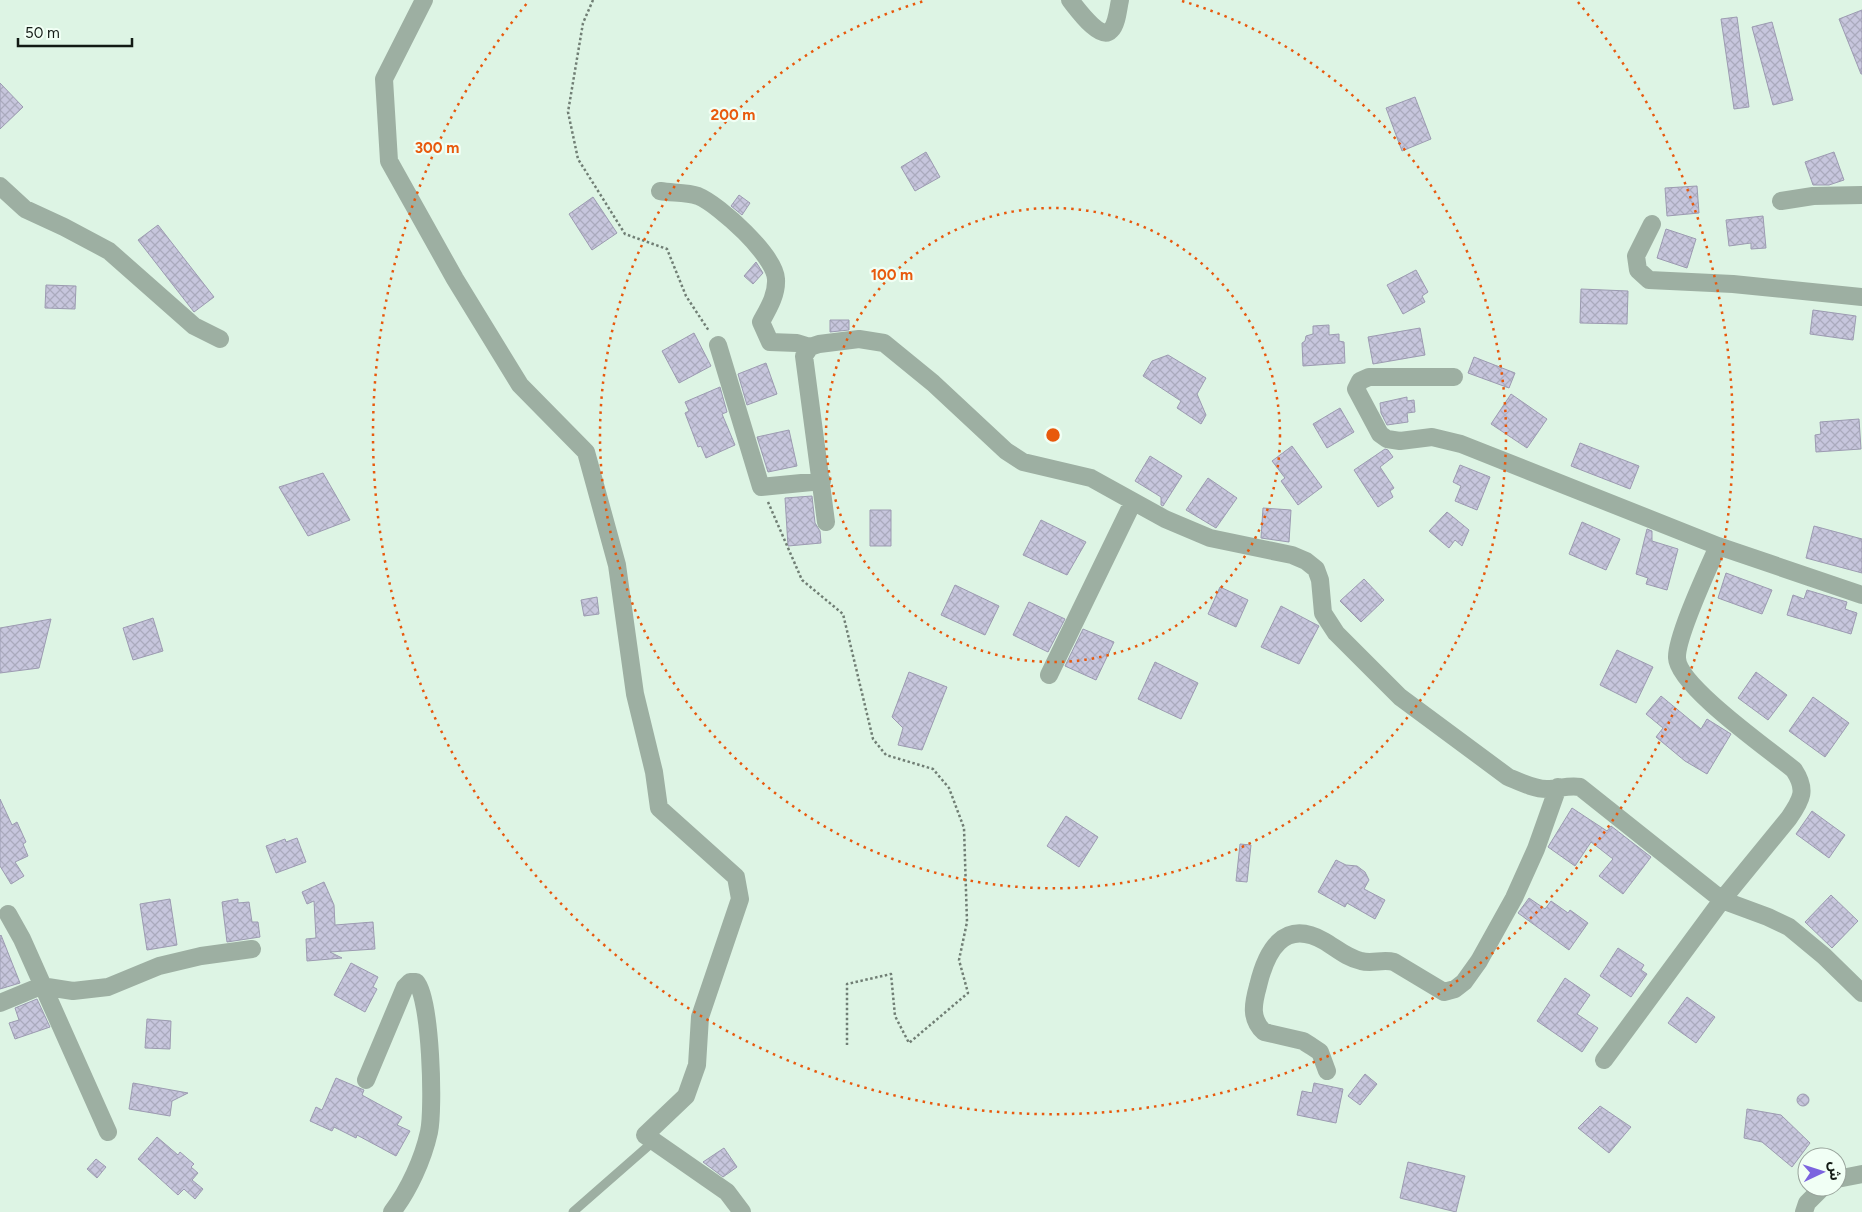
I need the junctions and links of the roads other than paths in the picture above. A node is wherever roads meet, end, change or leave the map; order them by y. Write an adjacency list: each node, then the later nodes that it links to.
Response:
1 (424, 0): 31 (street)
2 (1070, 0): 3 (street)
3 (1120, 0)
4 (0, 186): 10 (street)
5 (660, 191): 12 (street)
6 (1862, 195): 7 (street)
7 (1781, 201)
8 (1652, 224): 9 (street)
9 (1862, 297)
10 (220, 339)
11 (718, 345): 14 (street)
12 (810, 348): 14 (street); 15 (street)
13 (1454, 377): 17 (street)
14 (822, 481): 16 (street)
15 (1133, 502): 19 (street); 20 (street)
16 (826, 522)
17 (1718, 546): 18 (street); 21 (street)
18 (1862, 595)
19 (1049, 675)
20 (1558, 787): 21 (street); 28 (street)
21 (1722, 900): 25 (street); 27 (street)
22 (8, 914): 24 (street)
23 (252, 949): 24 (street)
24 (41, 986): 26 (street); 30 (street)
25 (1862, 993)
26 (0, 1002)
27 (1604, 1060)
28 (1327, 1071)
29 (366, 1080): 35 (street)
30 (108, 1132)
31 (654, 1141): 36 (lane); 37 (street)
32 (1862, 1174): 33 (street)
33 (1847, 1177)
34 (1814, 1197): 38 (street)
35 (392, 1212)
36 (573, 1212)
37 (742, 1212)
38 (1804, 1212)

